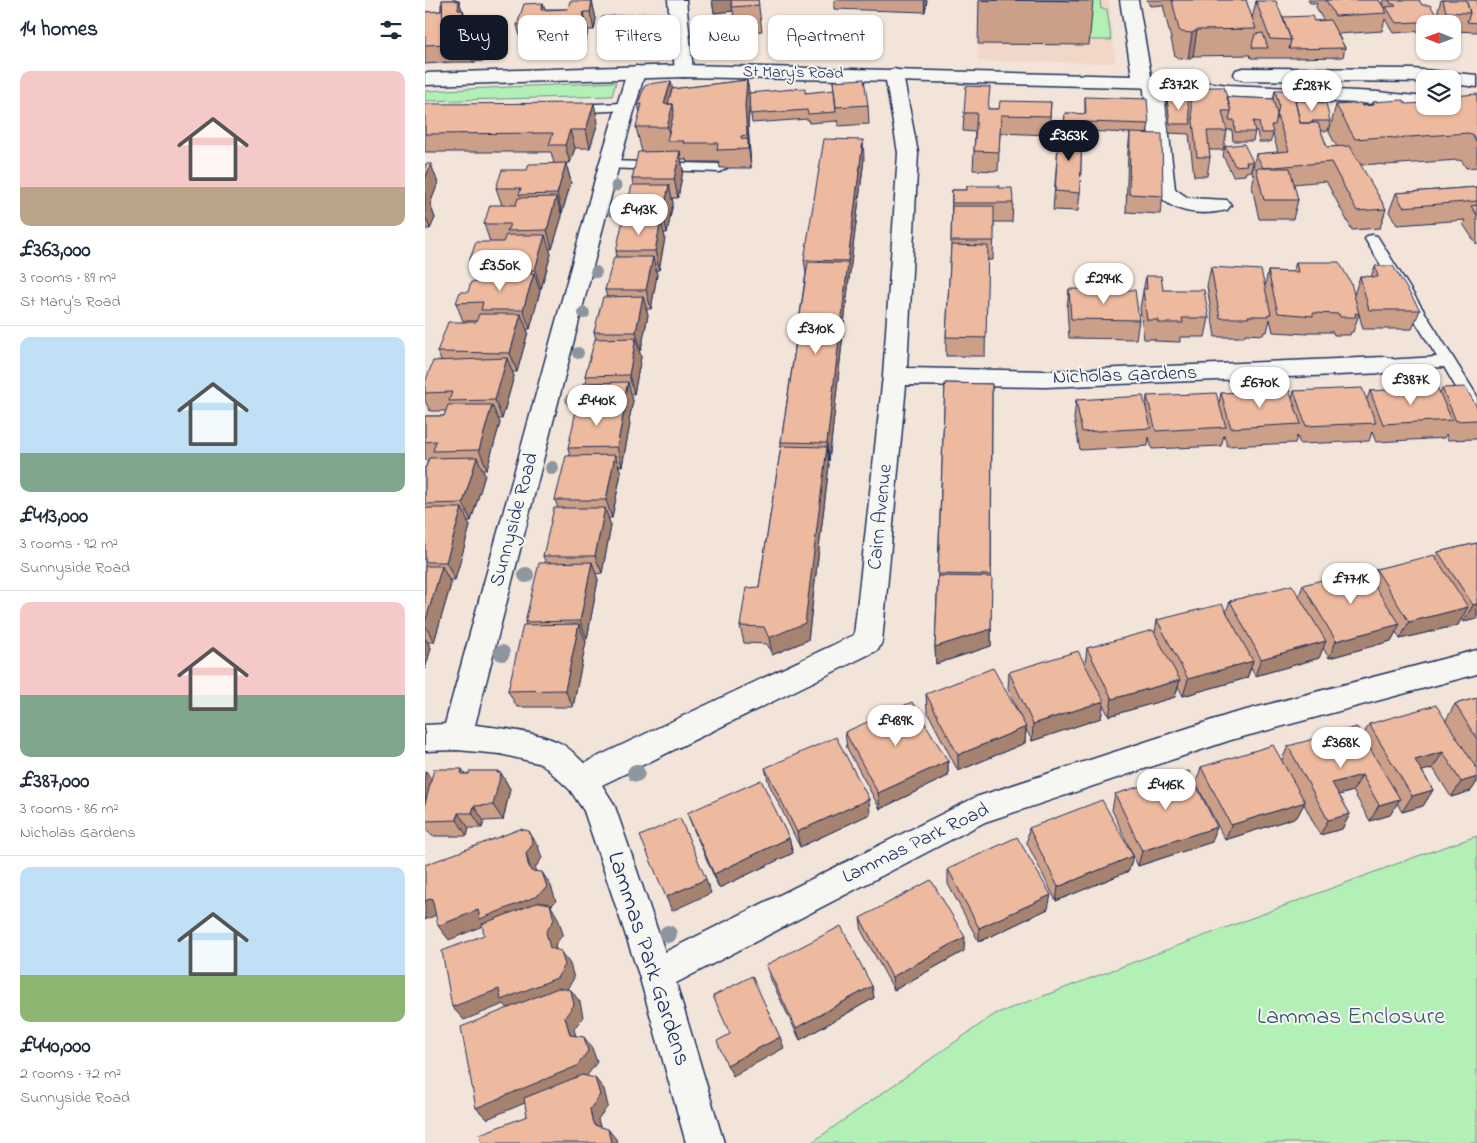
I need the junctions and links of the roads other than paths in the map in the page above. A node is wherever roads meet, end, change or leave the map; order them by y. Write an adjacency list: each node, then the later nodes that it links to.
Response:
1 (677, 0): 3 (street)
2 (1129, 0): 8 (street)
3 (684, 71): 4 (street, St Mary's Road); 5 (street, St Mary's Road)
4 (636, 72): 6 (street, St Mary's Road); 10 (street, Sunnyside Road)
5 (894, 75): 8 (street, St Mary's Road); 18 (street, Cairn Avenue)
6 (425, 79)
7 (1477, 81): 8 (street, St Mary's Road)
8 (1153, 82): 9 (street, St Mary's Road); 14 (street)
9 (1416, 102)
10 (625, 107): 11 (lane); 12 (street, Sunnyside Road)
11 (559, 109)
12 (609, 165): 13 (lane); 21 (street, Sunnyside Road)
13 (721, 168)
14 (1220, 205)
15 (1372, 239): 16 (lane)
16 (1449, 362): 17 (lane); 19 (lane)
17 (1385, 365): 18 (street, Nicholas Gardens)
18 (895, 376): 23 (street, Cairn Avenue)
19 (1477, 409)
20 (1477, 662): 24 (street, Lammas Park Road)
21 (457, 737): 22 (street, Lammas Park Gardens); 23 (street, Lammas Park Gardens)
22 (425, 738)
23 (581, 780): 24 (street, Lammas Park Gardens)
24 (656, 975): 25 (street, Lammas Park Gardens)
25 (705, 1143)

